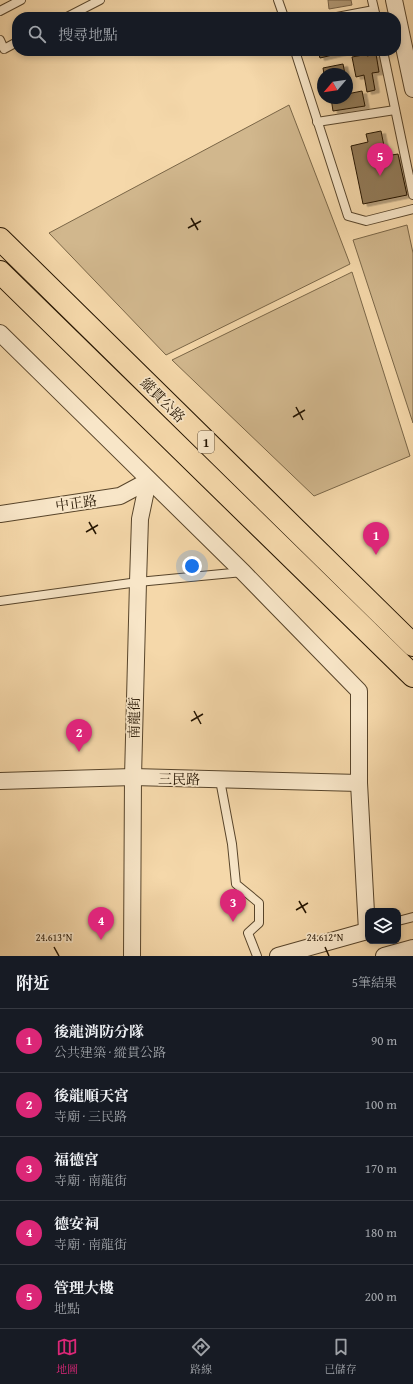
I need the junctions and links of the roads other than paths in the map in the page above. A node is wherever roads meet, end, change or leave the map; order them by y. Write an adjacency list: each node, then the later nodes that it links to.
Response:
1 (21, 0): 6 (lane)
2 (100, 0): 7 (lane)
3 (278, 0): 8 (lane)
4 (372, 0): 9 (lane)
5 (394, 0): 10 (street)
6 (0, 11)
7 (77, 12)
8 (282, 12)
9 (375, 12)
10 (397, 12)
11 (401, 33): 16 (street)
12 (0, 40): 13 (lane)
13 (12, 45)
14 (297, 56): 18 (lane)
15 (384, 56): 17 (lane)
16 (413, 89)
17 (395, 110): 18 (lane); 19 (lane)
18 (317, 122): 20 (lane)
19 (413, 196)
20 (413, 210)
21 (0, 239): 29 (main road, 縱貫公路 / 1)
22 (0, 272): 30 (main road, 縱貫公路 / 1)
23 (0, 333): 24 (street)
24 (148, 481): 25 (street, 中正路); 26 (street); 27 (street, 南龍街)
25 (0, 514)
26 (243, 572): 27 (lane); 34 (street)
27 (138, 582): 28 (lane); 31 (street, 南龍街)
28 (0, 601)
29 (413, 645)
30 (413, 676)
31 (133, 778): 32 (street, 三民路); 33 (street, 三民路); 40 (street, 南龍街)
32 (220, 780): 34 (street, 三民路); 41 (lane)
33 (0, 781)
34 (359, 783): 35 (street)
35 (366, 908)
36 (413, 917): 37 (lane)
37 (401, 921)
38 (365, 932): 42 (street)
39 (413, 948): 43 (street)
40 (132, 956)
41 (257, 956)
42 (278, 956)
43 (384, 956)

